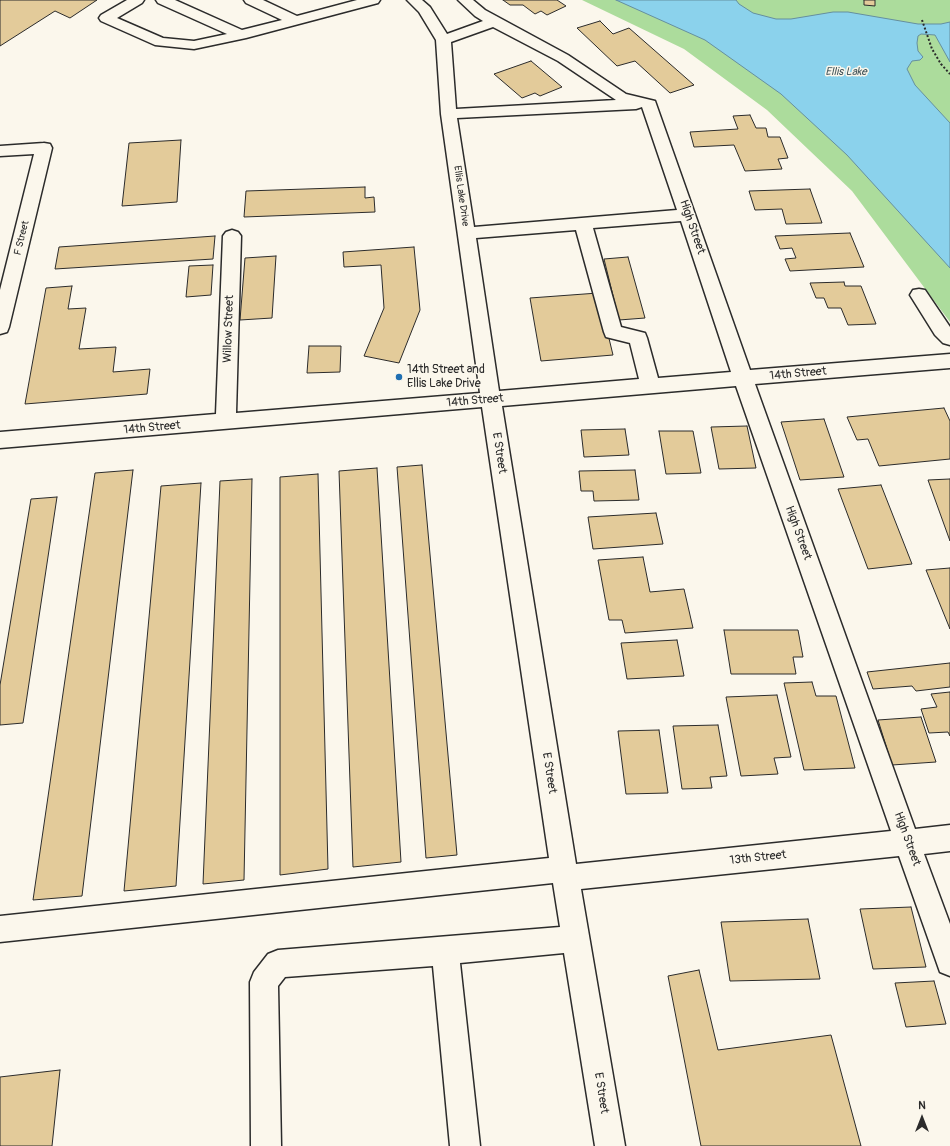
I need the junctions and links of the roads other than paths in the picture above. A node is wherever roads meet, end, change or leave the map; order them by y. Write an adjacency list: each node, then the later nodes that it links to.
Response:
1 (137, 0): 10 (street)
2 (163, 0): 10 (street)
3 (251, 0): 8 (street)
4 (373, 0): 7 (street)
5 (414, 0): 11 (street, Ellis Lake Drive)
6 (464, 0): 9 (street)
7 (348, 3): 8 (street)
8 (295, 20): 10 (street)
9 (495, 21): 11 (street); 12 (street)
10 (241, 35)
11 (443, 40): 13 (street, Ellis Lake Drive)
12 (650, 104): 13 (street); 15 (street, High Street)
13 (449, 114): 17 (street, Ellis Lake Drive)
14 (0, 151): 20 (street, F Street)
15 (688, 215): 16 (street); 23 (street, High Street)
16 (584, 223): 17 (street); 24 (street)
17 (467, 233): 25 (street, Ellis Lake Drive)
18 (232, 236): 26 (street, Willow Street)
19 (919, 295): 21 (street)
20 (0, 327)
21 (950, 338)
22 (950, 362): 23 (street, 14th Street)
23 (743, 379): 24 (street, 14th Street); 29 (street, High Street)
24 (651, 387): 25 (street, 14th Street)
25 (491, 400): 26 (street, 14th Street); 30 (street, E Street)
26 (226, 422): 27 (street, 14th Street)
27 (0, 440)
28 (950, 838): 29 (street, 13th Street)
29 (908, 842): 30 (street, 13th Street); 34 (street, High Street)
30 (564, 874): 31 (street, 13th Street); 32 (street, E Street)
31 (0, 929)
32 (576, 939): 33 (street); 37 (street, E Street)
33 (445, 951): 35 (street); 36 (street)
34 (950, 962)
35 (266, 1146)
36 (465, 1146)
37 (610, 1146)

